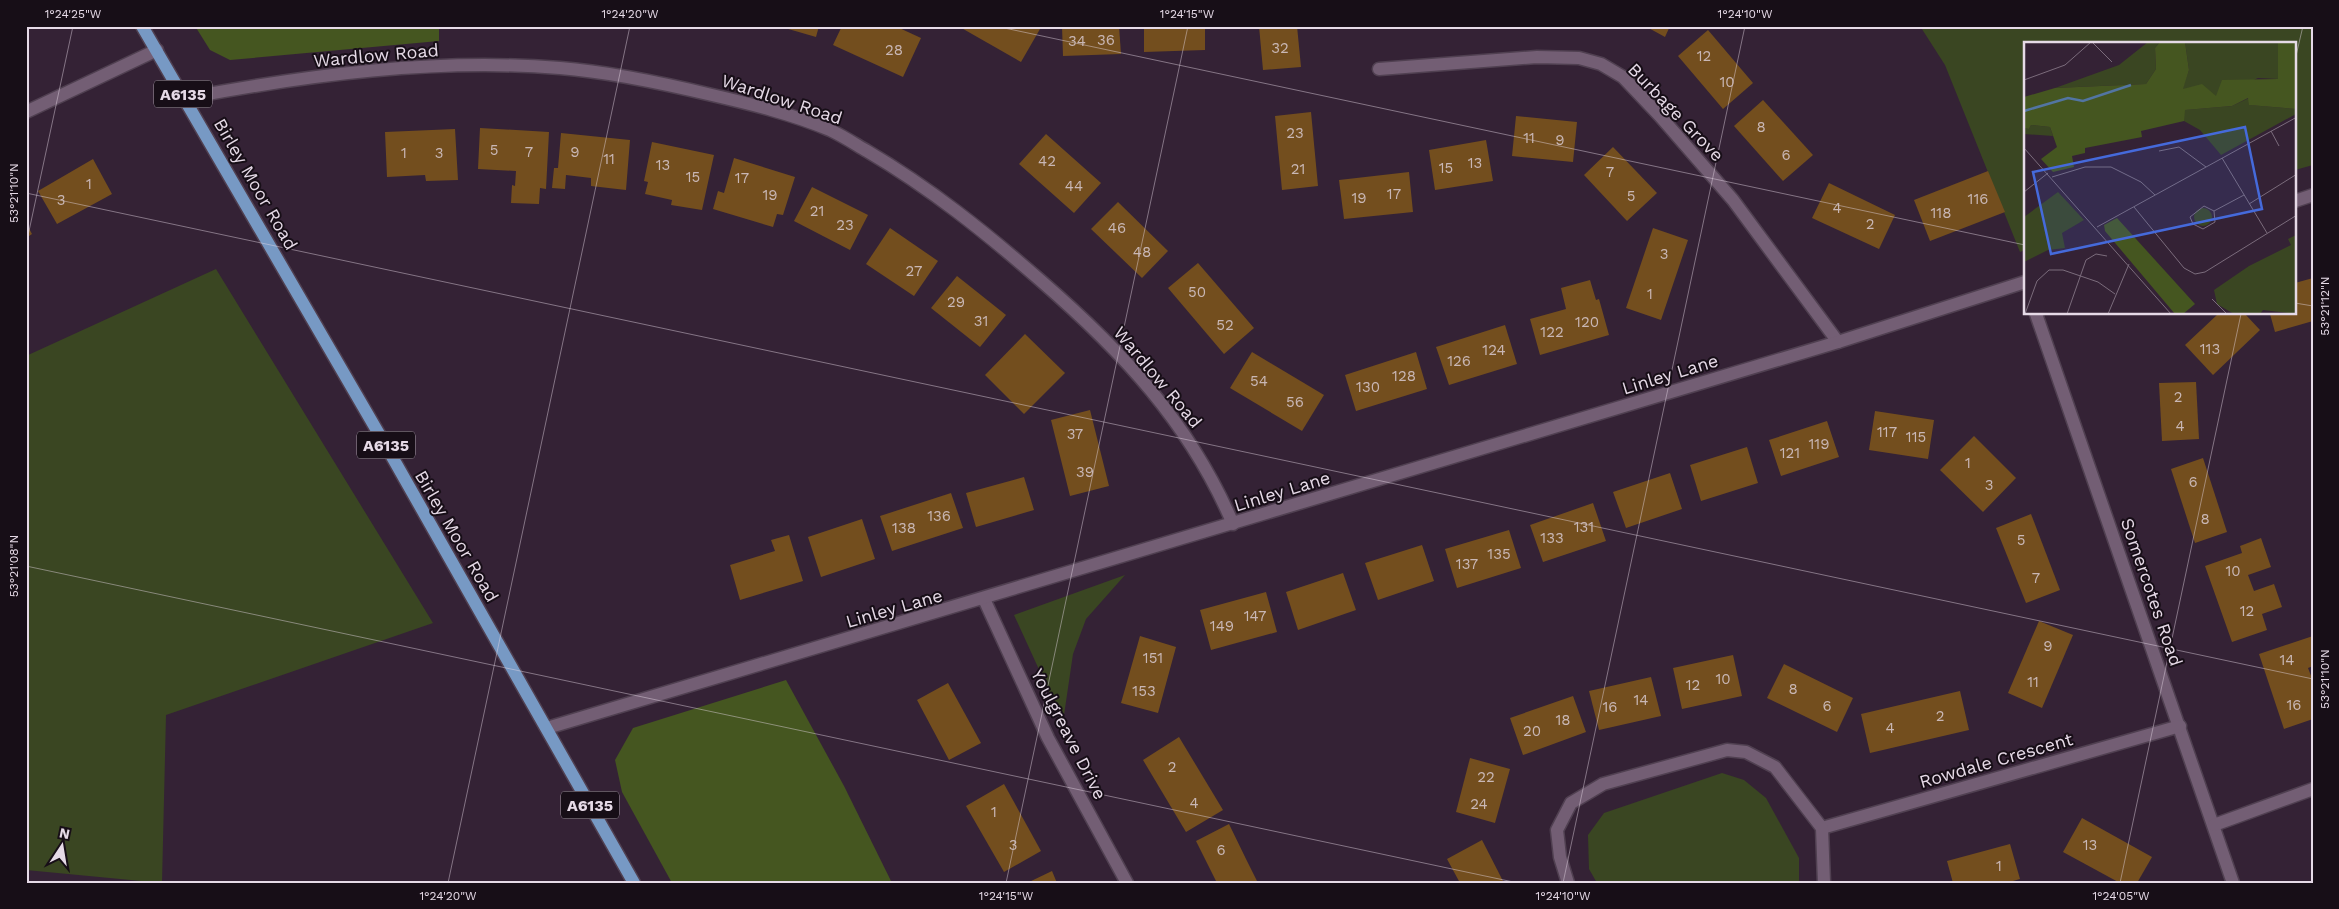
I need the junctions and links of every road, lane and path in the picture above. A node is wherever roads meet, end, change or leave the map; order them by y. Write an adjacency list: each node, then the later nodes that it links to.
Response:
1 (142, 26): 2 (main road, Birley Moor Road / A6135)
2 (157, 50): 4 (main road, Birley Moor Road / A6135); 5 (street)
3 (1379, 69): 10 (street, Burbage Grove)
4 (186, 98): 11 (street, Wardlow Road); 14 (main road, Birley Moor Road / A6135)
5 (26, 112)
6 (2313, 195): 7 (street)
7 (2296, 201)
8 (2024, 283): 10 (street, Linley Lane)
9 (2036, 315): 13 (street, Somercotes Road)
10 (1838, 342): 11 (street, Linley Lane)
11 (1234, 524): 12 (street, Linley Lane)
12 (984, 599): 14 (street, Linley Lane); 19 (street, Youlgreave Drive)
13 (2180, 726): 16 (street, Somercotes Road); 17 (street, Rowdale Crescent)
14 (547, 728): 18 (main road, Birley Moor Road / A6135)
15 (2313, 789): 16 (street)
16 (2214, 825): 22 (street, Somercotes Road)
17 (1822, 828): 20 (street); 21 (street)
18 (634, 883)
19 (1128, 883)
20 (1568, 883)
21 (1824, 883)
22 (2233, 883)

